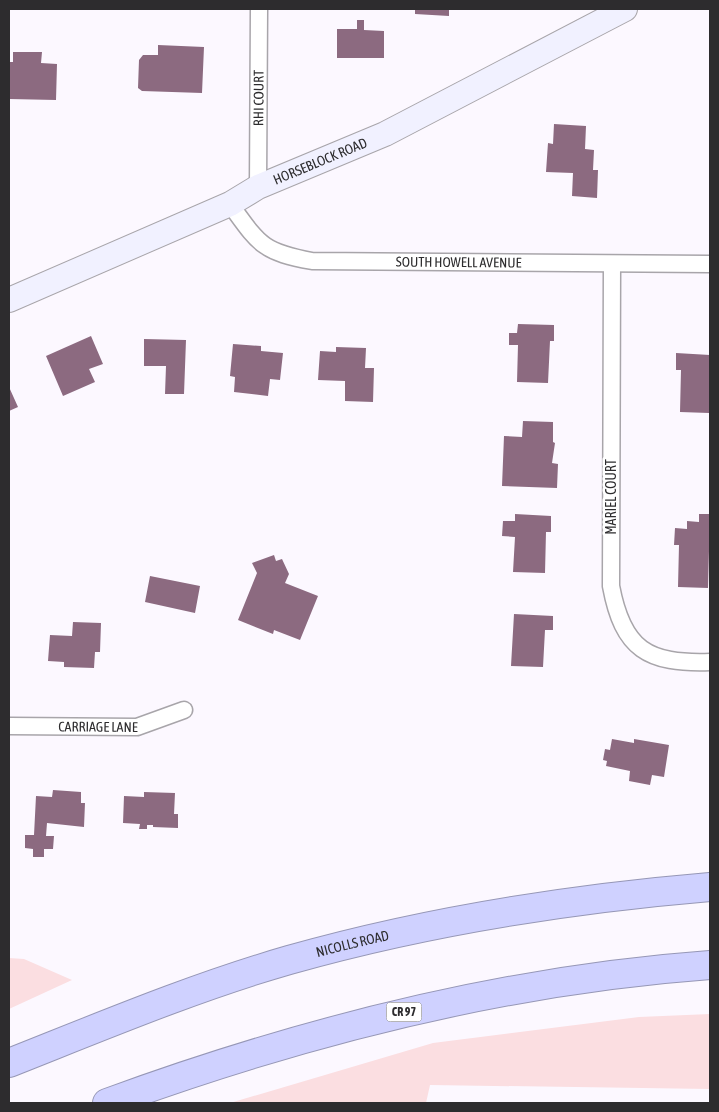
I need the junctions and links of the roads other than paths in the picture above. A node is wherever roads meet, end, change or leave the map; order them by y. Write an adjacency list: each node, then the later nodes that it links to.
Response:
1 (259, 9): 3 (street, RHI COURT)
2 (625, 9): 3 (street, HORSEBLOCK ROAD)
3 (258, 187): 4 (street, HORSEBLOCK ROAD)
4 (230, 204): 5 (street, SOUTH HOWELL AVENUE); 7 (street, HORSEBLOCK ROAD)
5 (612, 264): 6 (street, SOUTH HOWELL AVENUE); 8 (street, MARIEL COURT)
6 (710, 264)
7 (9, 300)
8 (710, 662)
9 (184, 710): 10 (street, CARRIAGE LANE)
10 (9, 726)
11 (710, 886): 13 (highway, NICOLLS ROAD)
12 (710, 965): 14 (highway, CR 97)
13 (9, 1063)
14 (107, 1103)

